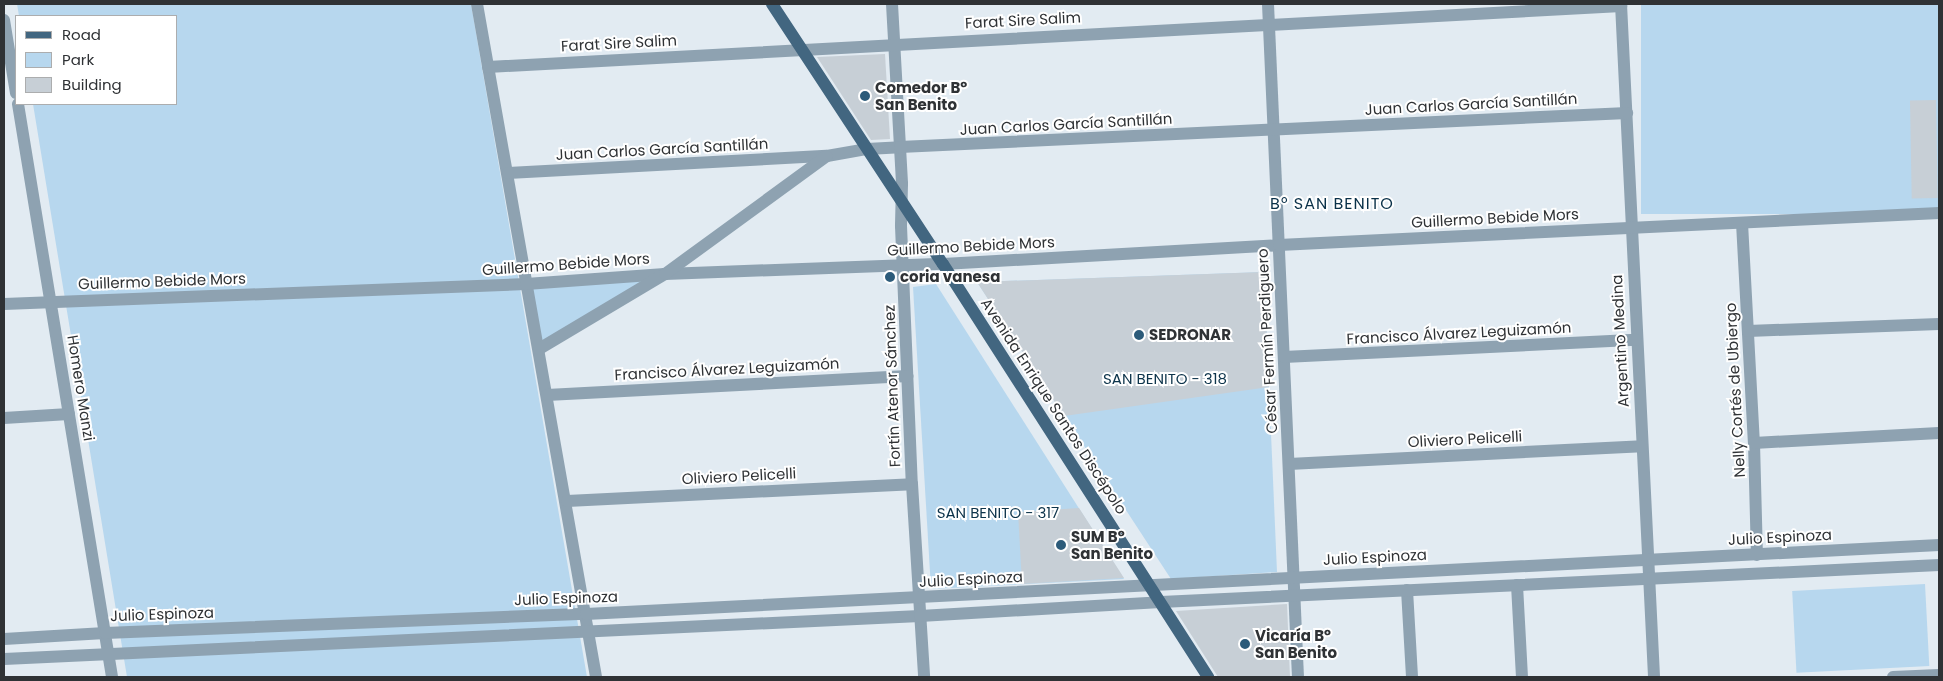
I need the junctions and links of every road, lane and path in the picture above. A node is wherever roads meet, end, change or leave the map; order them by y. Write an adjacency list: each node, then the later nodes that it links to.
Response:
1 (477, 4): 10 (street)
2 (772, 4): 9 (main road, Avenida Enrique Santos Discépolo)
3 (892, 4): 8 (street, Fortín Atenor Sánchez)
4 (1268, 4): 7 (street, César Fermín Perdiguero)
5 (1621, 5): 7 (street, Farat Sire Salim); 13 (street, Argentino Medina)
6 (4, 20): 11 (street)
7 (1269, 24): 8 (street, Farat Sire Salim); 14 (street, César Fermín Perdiguero)
8 (894, 43): 9 (street, Farat Sire Salim); 15 (street, Fortín Atenor Sánchez)
9 (801, 48): 10 (street, Farat Sire Salim); 16 (main road, Avenida Enrique Santos Discépolo)
10 (488, 67): 18 (street)
11 (12, 86)
12 (18, 105): 28 (street, Homero Manzi)
13 (1627, 113): 14 (street, Juan Carlos García Santillán); 22 (street, Argentino Medina)
14 (1273, 131): 15 (street, Juan Carlos García Santillán); 23 (street, César Fermín Perdiguero)
15 (900, 148): 16 (street, Juan Carlos García Santillán); 19 (street, Fortín Atenor Sánchez)
16 (867, 149): 17 (street, Juan Carlos García Santillán); 19 (main road, Avenida Enrique Santos Discépolo)
17 (827, 156): 18 (street, Juan Carlos García Santillán); 26 (street)
18 (508, 173): 27 (street)
19 (901, 201): 24 (main road, Avenida Enrique Santos Discépolo); 25 (street, Fortín Atenor Sánchez)
20 (1939, 213): 21 (street, Guillermo Bebide Mors)
21 (1742, 223): 22 (street, Guillermo Bebide Mors); 31 (street, Nelly Cortés de Ubiergo)
22 (1631, 228): 23 (street, Guillermo Bebide Mors); 32 (street, Argentino Medina)
23 (1279, 245): 24 (street, Guillermo Bebide Mors); 34 (street, César Fermín Perdiguero)
24 (943, 264): 25 (street, Guillermo Bebide Mors); 52 (main road, Avenida Enrique Santos Discépolo)
25 (903, 266): 26 (street, Guillermo Bebide Mors); 35 (street, Fortín Atenor Sánchez)
26 (665, 274): 27 (street, Guillermo Bebide Mors); 33 (street)
27 (526, 284): 28 (street, Guillermo Bebide Mors); 33 (street)
28 (50, 302): 29 (street, Guillermo Bebide Mors); 37 (street, Homero Manzi)
29 (4, 304)
30 (1939, 324): 31 (street)
31 (1748, 331): 40 (street, Nelly Cortés de Ubiergo)
32 (1636, 340): 34 (street, Francisco Álvarez Leguizamón); 41 (street, Argentino Medina)
33 (539, 349): 36 (street)
34 (1284, 357): 42 (street, César Fermín Perdiguero)
35 (908, 376): 36 (street, Francisco Álvarez Leguizamón); 43 (street, Fortín Atenor Sánchez)
36 (547, 395): 44 (street)
37 (69, 414): 38 (street); 60 (street, Homero Manzi)
38 (4, 418)
39 (1939, 434): 40 (street)
40 (1754, 443): 46 (street, Nelly Cortés de Ubiergo)
41 (1642, 446): 42 (street, Oliviero Pelicelli); 47 (street, Argentino Medina)
42 (1289, 464): 49 (street, César Fermín Perdiguero)
43 (912, 484): 44 (street, Oliviero Pelicelli); 55 (street, Fortín Atenor Sánchez)
44 (567, 501): 57 (street)
45 (1939, 545): 46 (street, Julio Espinoza)
46 (1757, 555): 47 (street, Julio Espinoza)
47 (1648, 560): 49 (street, Julio Espinoza); 50 (street, Argentino Medina)
48 (1939, 565): 50 (street)
49 (1294, 577): 52 (street, Julio Espinoza); 54 (street, César Fermín Perdiguero)
50 (1649, 579): 51 (street); 72 (street, Argentino Medina)
51 (1517, 585): 53 (street); 71 (street)
52 (1150, 586): 55 (street, Julio Espinoza); 56 (main road, Avenida Enrique Santos Discépolo)
53 (1407, 590): 54 (street); 70 (street)
54 (1295, 596): 56 (street); 69 (street, César Fermín Perdiguero)
55 (919, 598): 57 (street, Julio Espinoza); 58 (street, Fortín Atenor Sánchez)
56 (1161, 602): 58 (street); 68 (main road, Avenida Enrique Santos Discépolo)
57 (586, 614): 59 (street); 60 (street, Julio Espinoza)
58 (920, 616): 59 (street); 67 (street, Fortín Atenor Sánchez)
59 (589, 630): 62 (street); 66 (street)
60 (105, 633): 61 (street, Julio Espinoza); 62 (street, Homero Manzi)
61 (4, 639)
62 (109, 653): 63 (street); 65 (street, Homero Manzi)
63 (4, 659)
64 (1939, 675): 73 (street)
65 (112, 677)
66 (596, 677)
67 (924, 677)
68 (1208, 677)
69 (1298, 677)
70 (1412, 677)
71 (1522, 677)
72 (1654, 677)
73 (1894, 677)

